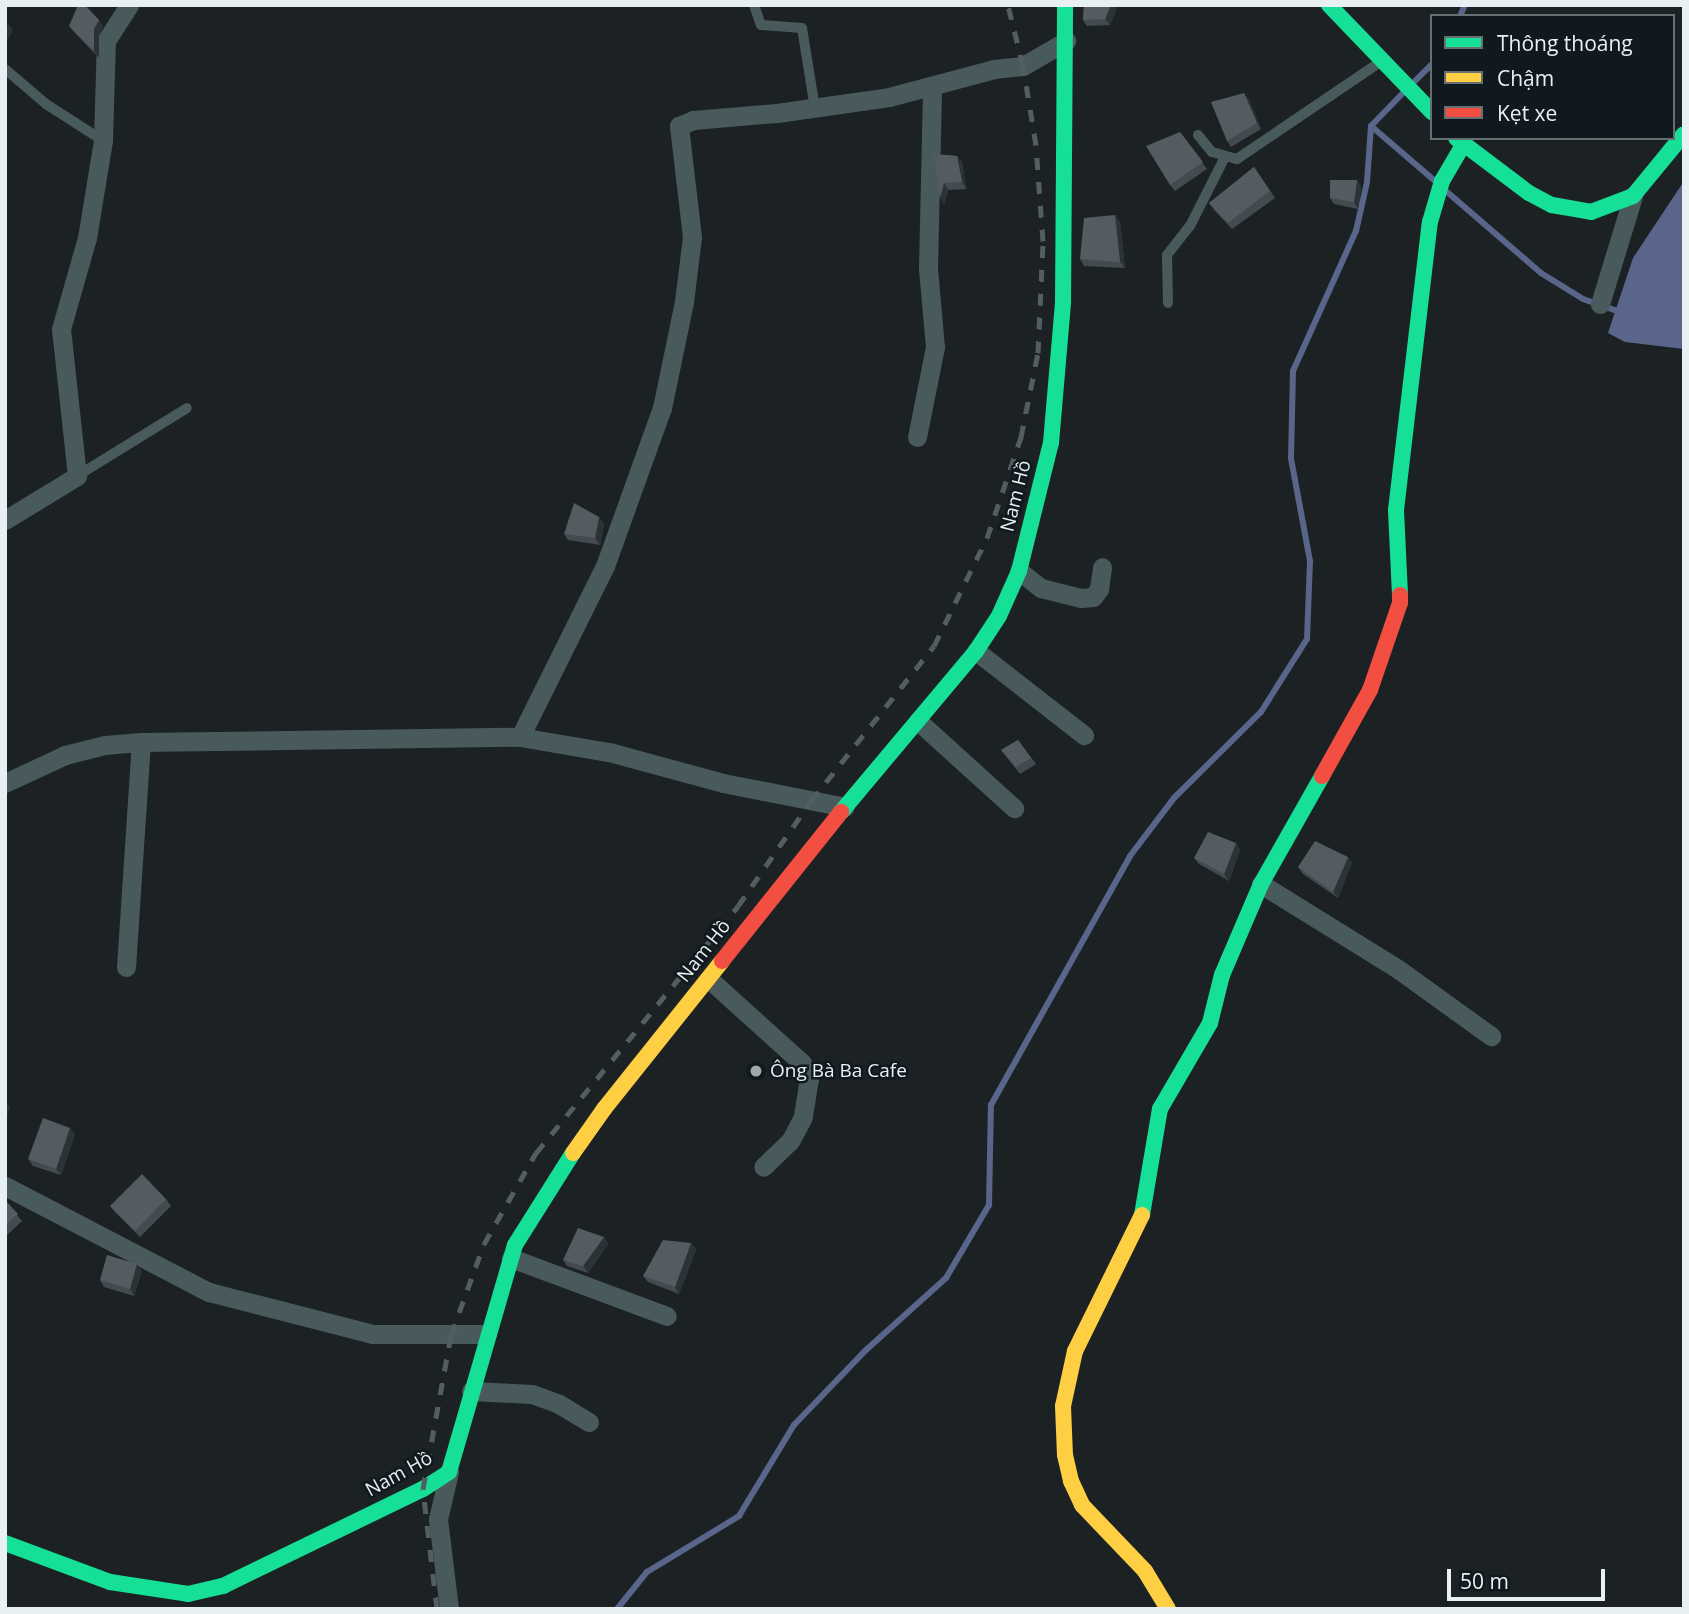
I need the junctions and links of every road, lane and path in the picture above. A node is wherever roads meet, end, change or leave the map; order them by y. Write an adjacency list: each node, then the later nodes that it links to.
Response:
1 (129, 5): 13 (street)
2 (754, 5): 9 (lane)
3 (1065, 5): 5 (street, Nam Hồ)
4 (1329, 5): 6 (street)
5 (1066, 41): 8 (street); 24 (street, Nam Hồ)
6 (1384, 60): 10 (street); 15 (lane)
7 (5, 69): 13 (lane)
8 (932, 86): 9 (street); 20 (street)
9 (815, 108): 28 (street)
10 (1430, 110)
11 (1684, 134): 16 (street)
12 (1198, 135): 15 (lane)
13 (103, 140): 21 (street)
14 (1459, 142): 16 (street); 33 (street)
15 (1225, 157): 17 (lane)
16 (1633, 196): 18 (street)
17 (1168, 303)
18 (1600, 304)
19 (187, 408): 21 (lane)
20 (917, 437)
21 (77, 476): 22 (street)
22 (5, 520)
23 (1102, 566): 24 (street)
24 (1019, 571): 25 (street, Nam Hồ)
25 (976, 651): 26 (street, Nam Hồ); 27 (street)
26 (918, 721): 31 (street, Nam Hồ); 32 (street)
27 (1084, 735)
28 (520, 737): 29 (street); 31 (street)
29 (141, 741): 30 (street); 34 (street)
30 (5, 783)
31 (845, 807): 35 (street, Nam Hồ)
32 (1014, 808)
33 (1261, 884): 36 (street); 47 (street)
34 (126, 967)
35 (709, 979): 37 (street); 39 (street, Nam Hồ)
36 (1491, 1036)
37 (763, 1167)
38 (5, 1186): 41 (street)
39 (511, 1258): 40 (street); 41 (street, Nam Hồ)
40 (667, 1316)
41 (486, 1334): 42 (street, Nam Hồ)
42 (471, 1391): 43 (street); 44 (street, Nam Hồ)
43 (589, 1422)
44 (449, 1472): 45 (street, Nam Hồ); 46 (street)
45 (5, 1543)
46 (449, 1609)
47 (1168, 1609)

